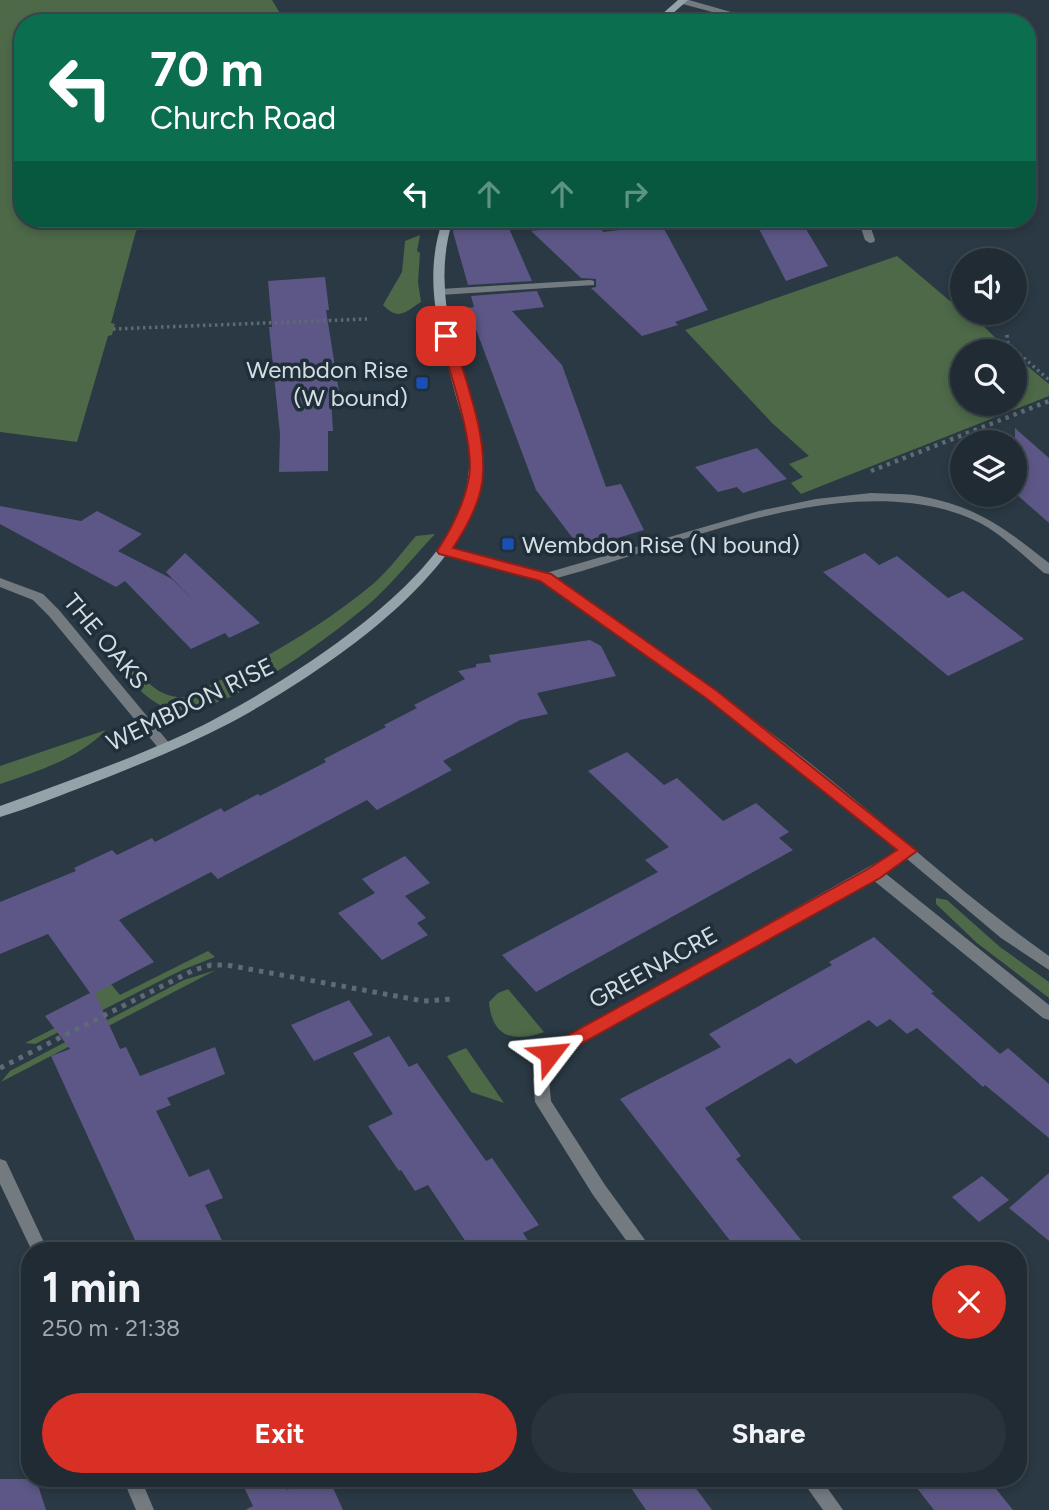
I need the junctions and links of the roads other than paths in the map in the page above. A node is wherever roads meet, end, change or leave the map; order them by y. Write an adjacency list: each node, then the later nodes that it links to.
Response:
1 (683, 1): 2 (main road); 3 (street)
2 (667, 14)
3 (731, 14)
4 (444, 228): 8 (main road, WEMBDON RISE)
5 (866, 228): 6 (street)
6 (870, 240)
7 (590, 283): 8 (street)
8 (440, 292): 9 (main road, WEMBDON RISE)
9 (444, 551): 11 (street); 13 (main road, WEMBDON RISE)
10 (1049, 569): 11 (street)
11 (545, 577): 15 (street)
12 (0, 582): 13 (street, THE OAKS)
13 (165, 747): 14 (main road, WEMBDON RISE)
14 (0, 812)
15 (909, 851): 16 (street, GREENACRE); 17 (street)
16 (874, 873): 18 (street); 21 (street, GREENACRE)
17 (1049, 964)
18 (1049, 1014)
19 (0, 1166): 20 (street)
20 (36, 1242)
21 (638, 1242)
22 (135, 1487): 24 (street)
23 (816, 1487): 25 (street)
24 (145, 1510)
25 (834, 1510)

